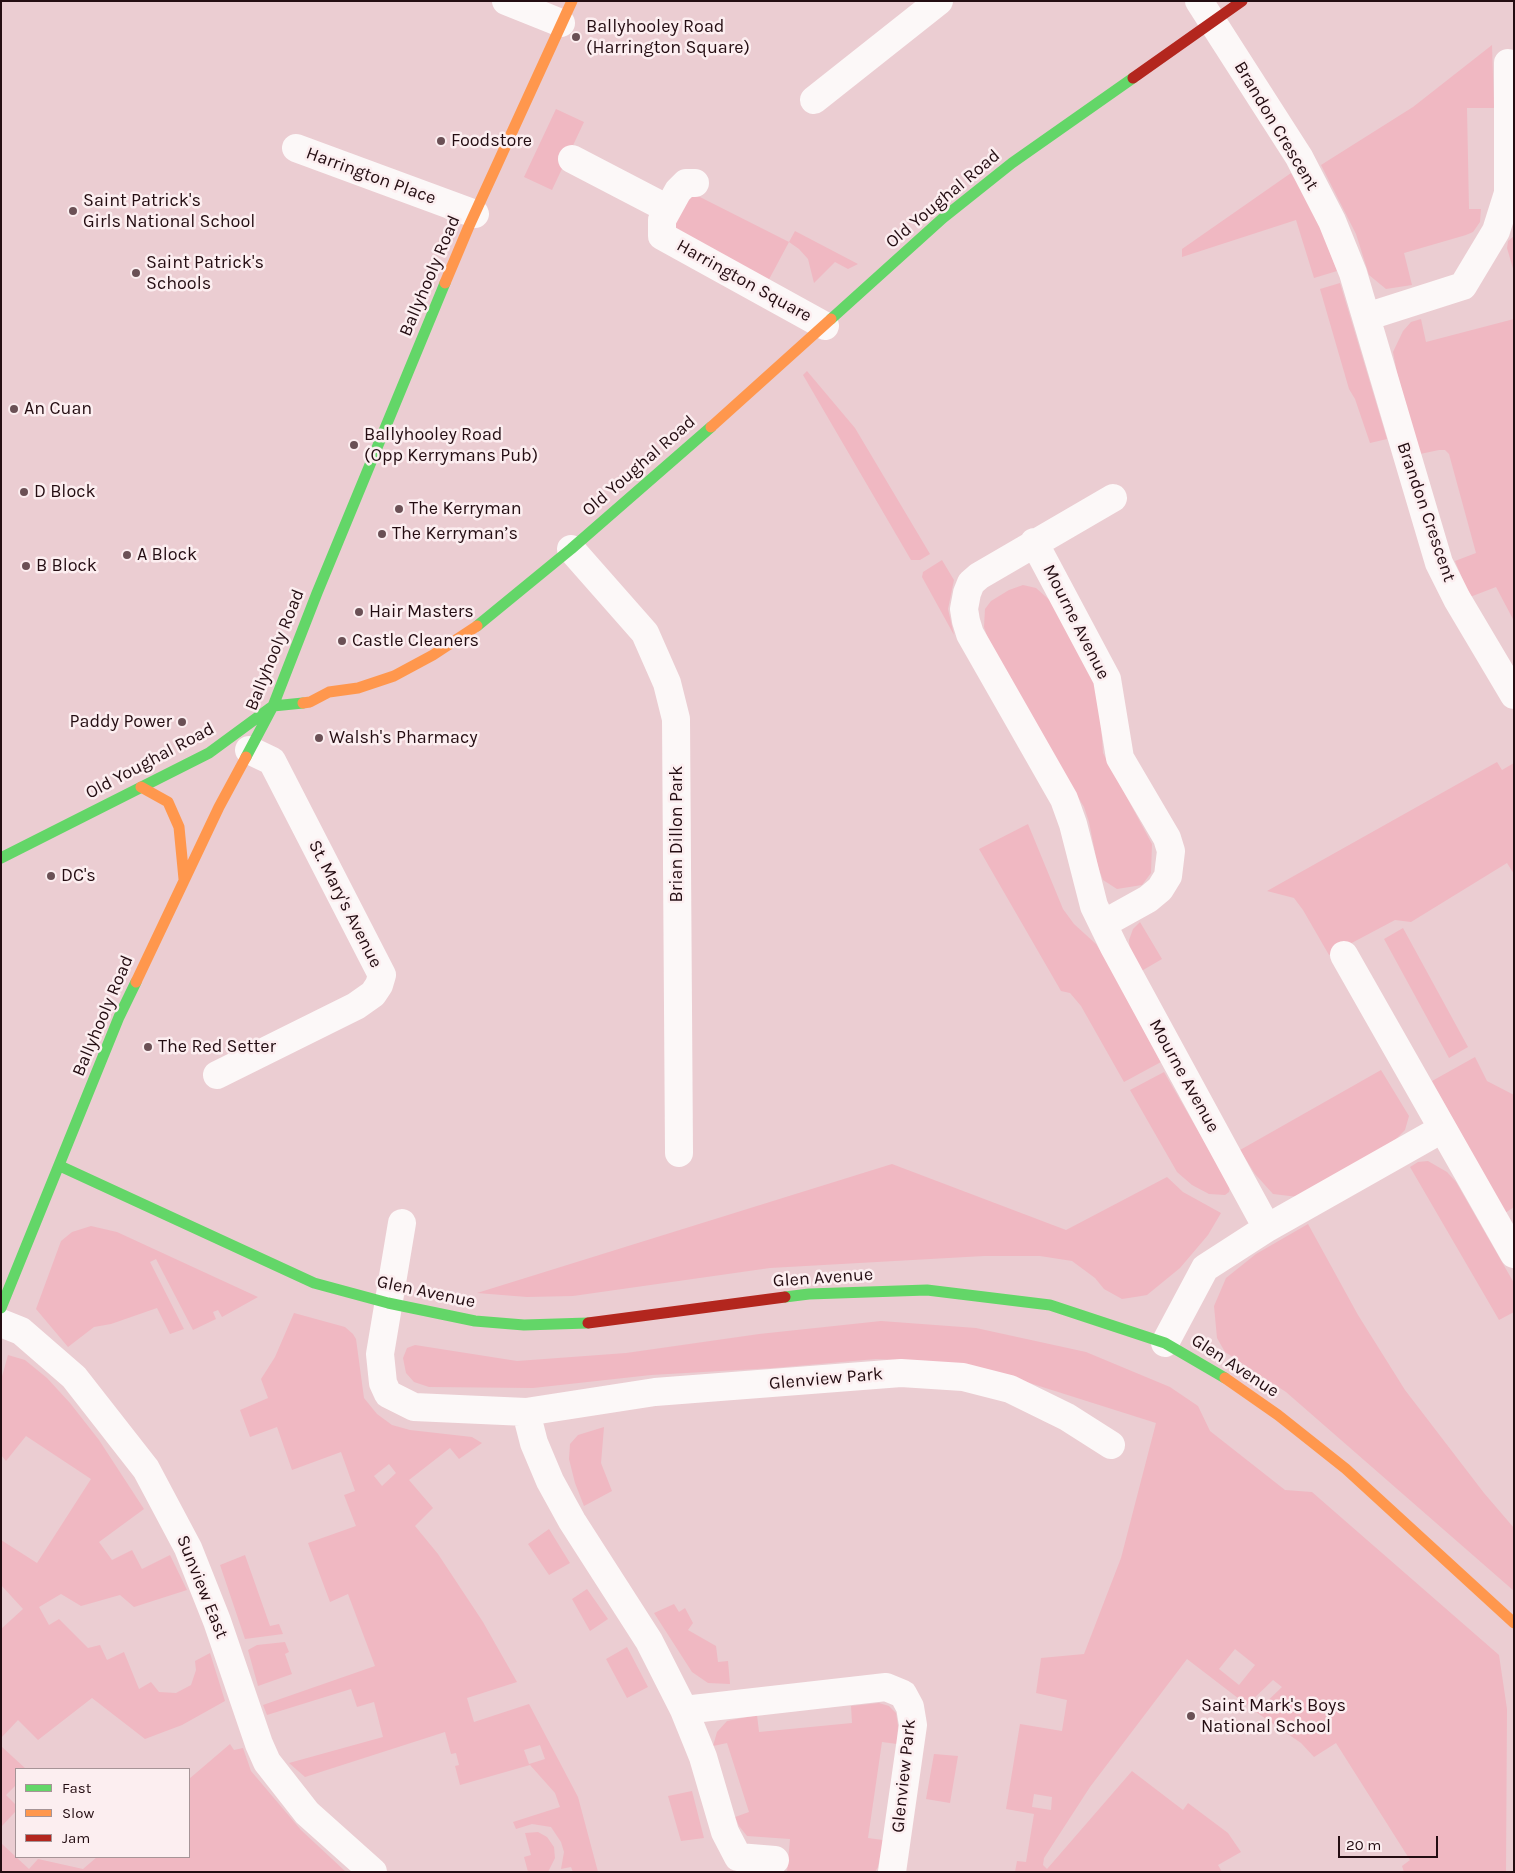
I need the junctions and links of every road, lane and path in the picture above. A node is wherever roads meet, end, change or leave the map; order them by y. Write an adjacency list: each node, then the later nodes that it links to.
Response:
1 (506, 1): 4 (street)
2 (939, 1): 7 (street)
3 (1242, 1): 5 (street, Old Youghal Road)
4 (566, 12): 12 (street, Ballyhooly Road)
5 (1205, 12): 13 (street, Brandon Crescent); 14 (street, Old Youghal Road)
6 (1508, 63): 13 (street)
7 (814, 100)
8 (296, 148): 12 (street, Harrington Place)
9 (572, 159): 11 (street)
10 (695, 183): 11 (street, Harrington Square)
11 (668, 209): 14 (street, Harrington Square)
12 (475, 214): 19 (street, Ballyhooly Road)
13 (1366, 317): 18 (street, Brandon Crescent)
14 (824, 326): 17 (street, Old Youghal Road)
15 (1113, 498): 16 (street, Mourne Avenue)
16 (1034, 542): 24 (street, Mourne Avenue); 24 (street, Mourne Avenue)
17 (571, 549): 19 (street, Old Youghal Road); 28 (street, Brian Dillon Park)
18 (1514, 695)
19 (273, 706): 20 (street, Ballyhooly Road); 21 (street, Old Youghal Road)
20 (249, 750): 23 (street, Ballyhooly Road); 26 (street, St. Mary's Avenue)
21 (141, 787): 22 (street, Old Youghal Road); 23 (street)
22 (1, 858)
23 (184, 881): 29 (street, Ballyhooly Road)
24 (1103, 924): 31 (street, Mourne Avenue)
25 (1344, 955): 27 (street)
26 (217, 1075)
27 (1442, 1129): 31 (street); 32 (street)
28 (679, 1153)
29 (60, 1166): 33 (street, Glen Avenue); 34 (street, Ballyhooly Road)
30 (402, 1224): 33 (street, Glenview Park)
31 (1266, 1228): 36 (street)
32 (1514, 1254)
33 (388, 1303): 36 (street, Glen Avenue); 37 (street, Glenview Park)
34 (1, 1308)
35 (1, 1323): 42 (street, Sunview East)
36 (1165, 1343): 39 (street, Glen Avenue)
37 (526, 1412): 38 (street, Glenview Park); 40 (street)
38 (1111, 1446)
39 (1514, 1623)
40 (684, 1710): 41 (street); 43 (street, Glenview Park)
41 (775, 1860)
42 (373, 1872)
43 (892, 1872)

